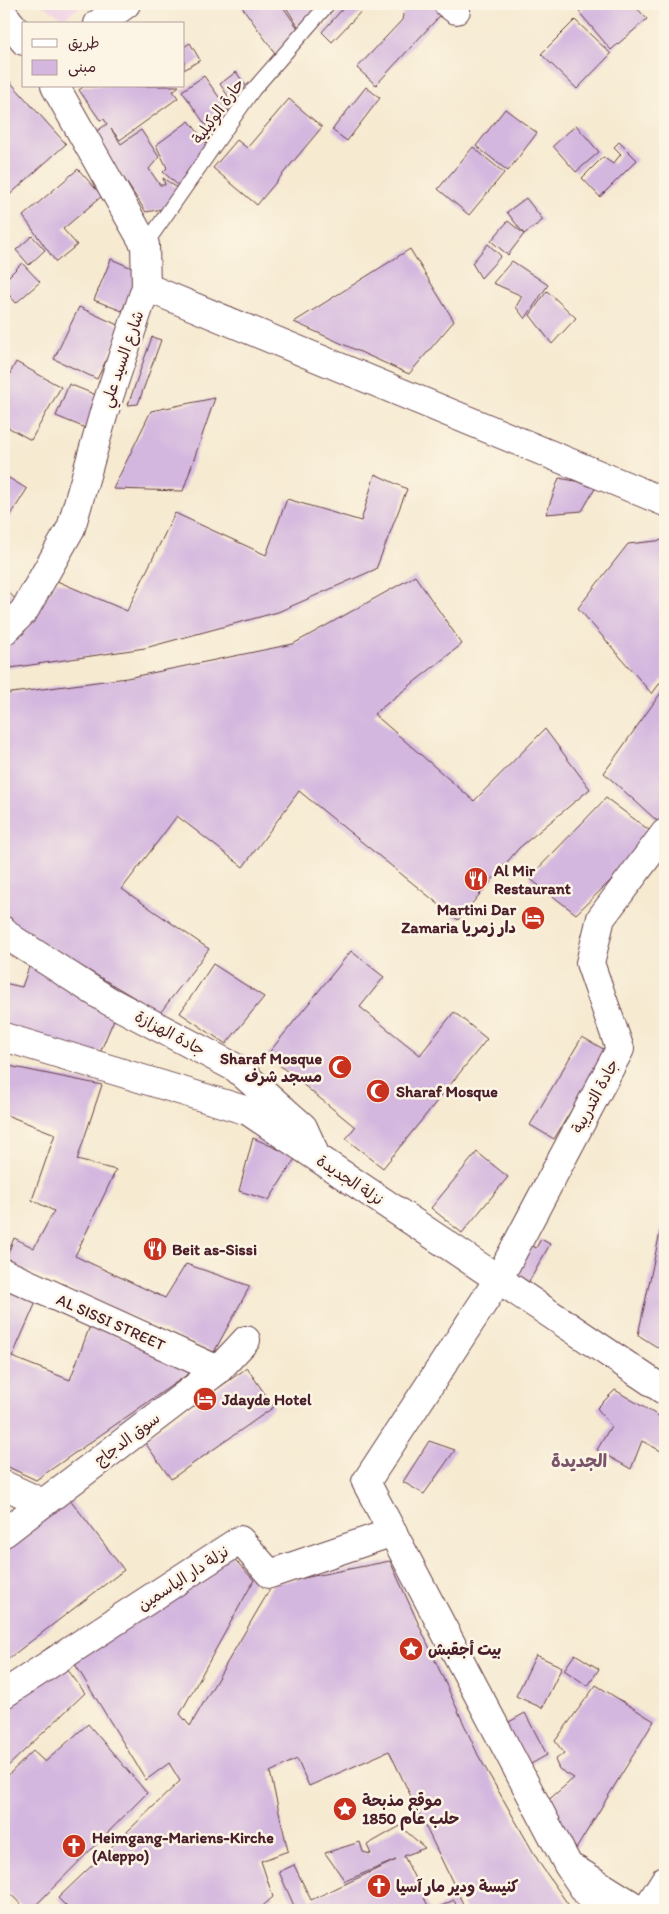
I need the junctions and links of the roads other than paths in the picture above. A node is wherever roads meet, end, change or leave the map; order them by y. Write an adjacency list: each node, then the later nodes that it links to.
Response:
1 (126, 4): 4 (street)
2 (328, 4): 7 (lane, حارة الوكيلية)
3 (4, 15): 5 (street)
4 (101, 22)
5 (22, 38)
6 (56, 88): 7 (street, شارع السيد علي)
7 (145, 245): 8 (street, شارع السيد علي)
8 (146, 287): 9 (street); 10 (street, شارع السيد علي)
9 (665, 502)
10 (4, 631)
11 (665, 833): 16 (street, جادة التدريبة)
12 (4, 930): 14 (street, جادة الهزازة)
13 (4, 1037): 14 (street, نزلة الجديدة)
14 (316, 1157): 16 (street, نزلة الجديدة)
15 (4, 1274): 18 (street, AL SISSI STREET)
16 (498, 1280): 19 (street, نزلة الجديدة); 22 (street, جادة التدريبة)
17 (246, 1340): 18 (street, سوق الدجاج)
18 (218, 1370): 21 (street, سوق الدجاج)
19 (665, 1391)
20 (4, 1485): 21 (street)
21 (43, 1503): 23 (street, سوق الدجاج)
22 (393, 1532): 24 (street, نزلة دار الياسمين); 25 (street)
23 (4, 1533)
24 (4, 1694)
25 (568, 1865): 27 (street); 28 (street)
26 (665, 1880): 29 (street)
27 (598, 1910)
28 (640, 1910)
29 (646, 1910)

